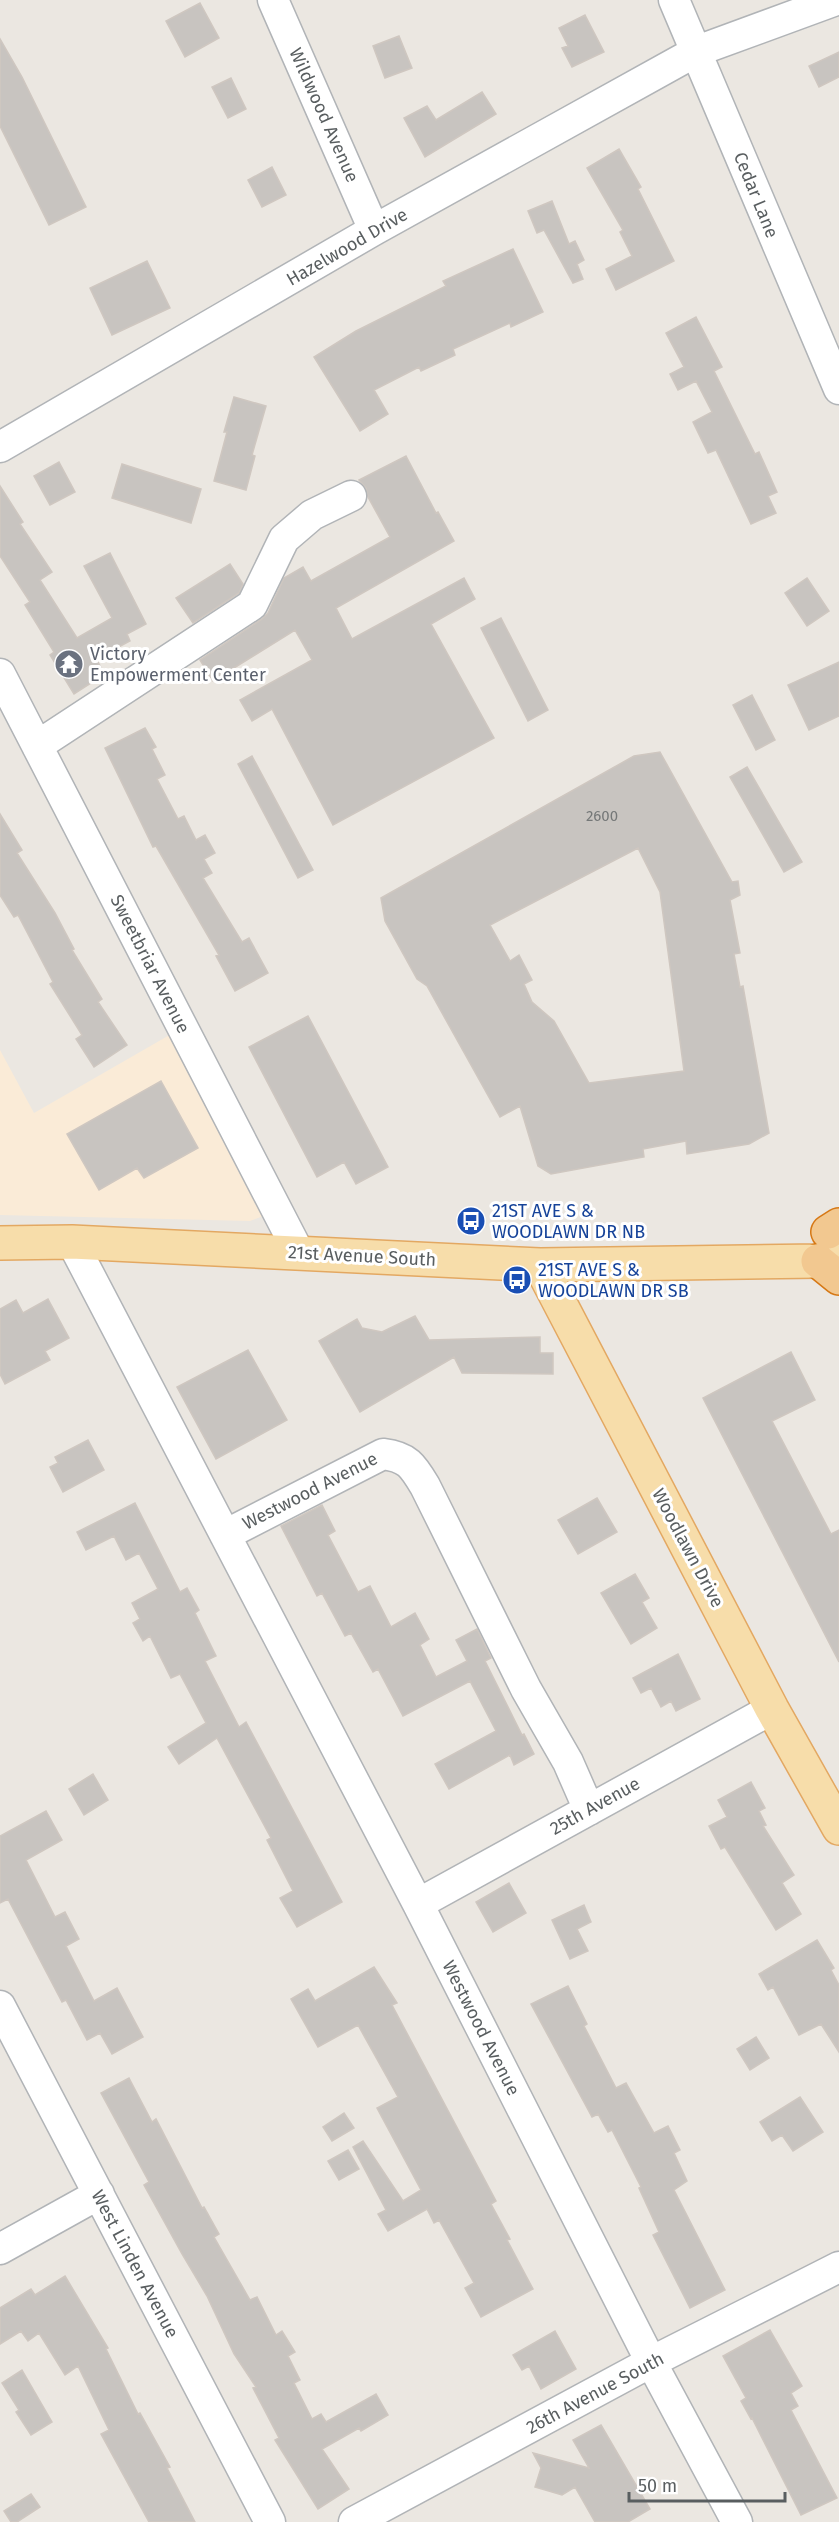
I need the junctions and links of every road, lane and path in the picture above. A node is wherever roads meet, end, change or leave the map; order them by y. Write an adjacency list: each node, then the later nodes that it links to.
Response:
1 (273, 0): 5 (street, Wildwood Avenue)
2 (674, 0): 4 (street, Cedar Lane)
3 (836, 0): 4 (street, Hazelwood Drive)
4 (697, 51): 5 (street, Hazelwood Drive); 6 (street, Cedar Lane)
5 (374, 230): 7 (street, Hazelwood Drive)
6 (839, 389)
7 (0, 447)
8 (351, 496): 10 (street)
9 (0, 674): 10 (street, Sweetbriar Avenue)
10 (37, 746): 14 (street, Sweetbriar Avenue)
11 (72, 1242): 12 (main road, 21st Avenue South); 14 (main road, 21st Avenue South); 16 (street, Westwood Avenue)
12 (0, 1243)
13 (834, 1247): 15 (main road, 21st Avenue South)
14 (299, 1253): 15 (main road, 21st Avenue South)
15 (540, 1265): 17 (main road, Woodlawn Drive)
16 (225, 1535): 18 (street, Westwood Avenue); 20 (street, Westwood Avenue)
17 (772, 1709): 18 (street, 25th Avenue); 19 (main road, Woodlawn Drive)
18 (589, 1810): 20 (street, 25th Avenue)
19 (839, 1828)
20 (418, 1904): 25 (street, Westwood Avenue)
21 (0, 2006): 22 (street, West Linden Avenue)
22 (99, 2194): 23 (street); 26 (street, West Linden Avenue)
23 (0, 2249)
24 (839, 2267): 25 (street, 26th Avenue South)
25 (651, 2362): 27 (street, 26th Avenue South); 28 (street, Westwood Avenue)
26 (270, 2522)
27 (354, 2522)
28 (737, 2522)

